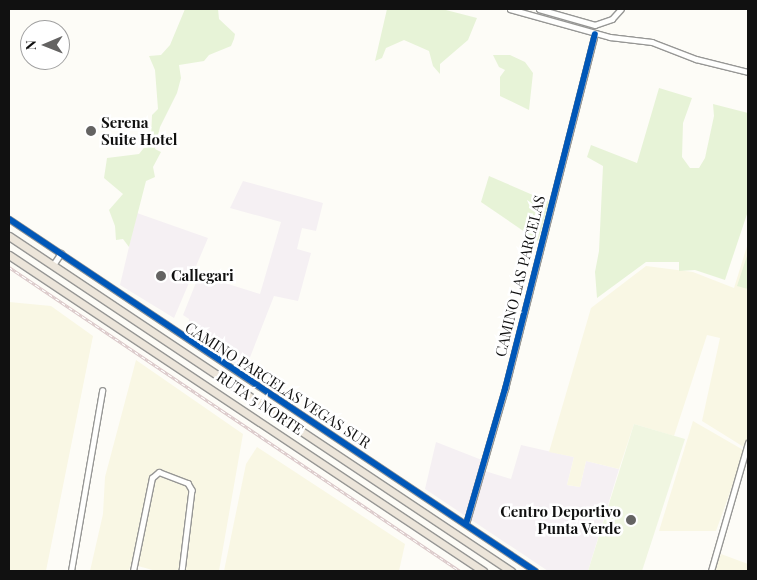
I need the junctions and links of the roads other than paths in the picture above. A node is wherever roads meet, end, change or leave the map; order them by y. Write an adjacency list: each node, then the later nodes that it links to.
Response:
1 (510, 9): 4 (street)
2 (539, 9): 3 (street)
3 (621, 9)
4 (595, 34): 5 (street); 13 (street, CAMINO LAS PARCELAS)
5 (748, 72)
6 (9, 219): 8 (street, CAMINO PARCELAS VEGAS SUR)
7 (9, 236): 10 (highway, RUTA 5 NORTE)
8 (61, 253): 10 (street); 13 (street, CAMINO PARCELAS VEGAS SUR)
9 (9, 255): 17 (highway, RUTA 5 NORTE)
10 (54, 265): 18 (highway, RUTA 5 NORTE)
11 (102, 391): 14 (street)
12 (748, 443): 20 (street)
13 (466, 524): 19 (street, CAMINO PARCELAS VEGAS SUR)
14 (71, 571)
15 (133, 571): 16 (street)
16 (182, 571)
17 (483, 571)
18 (511, 571)
19 (535, 571)
20 (710, 571)

